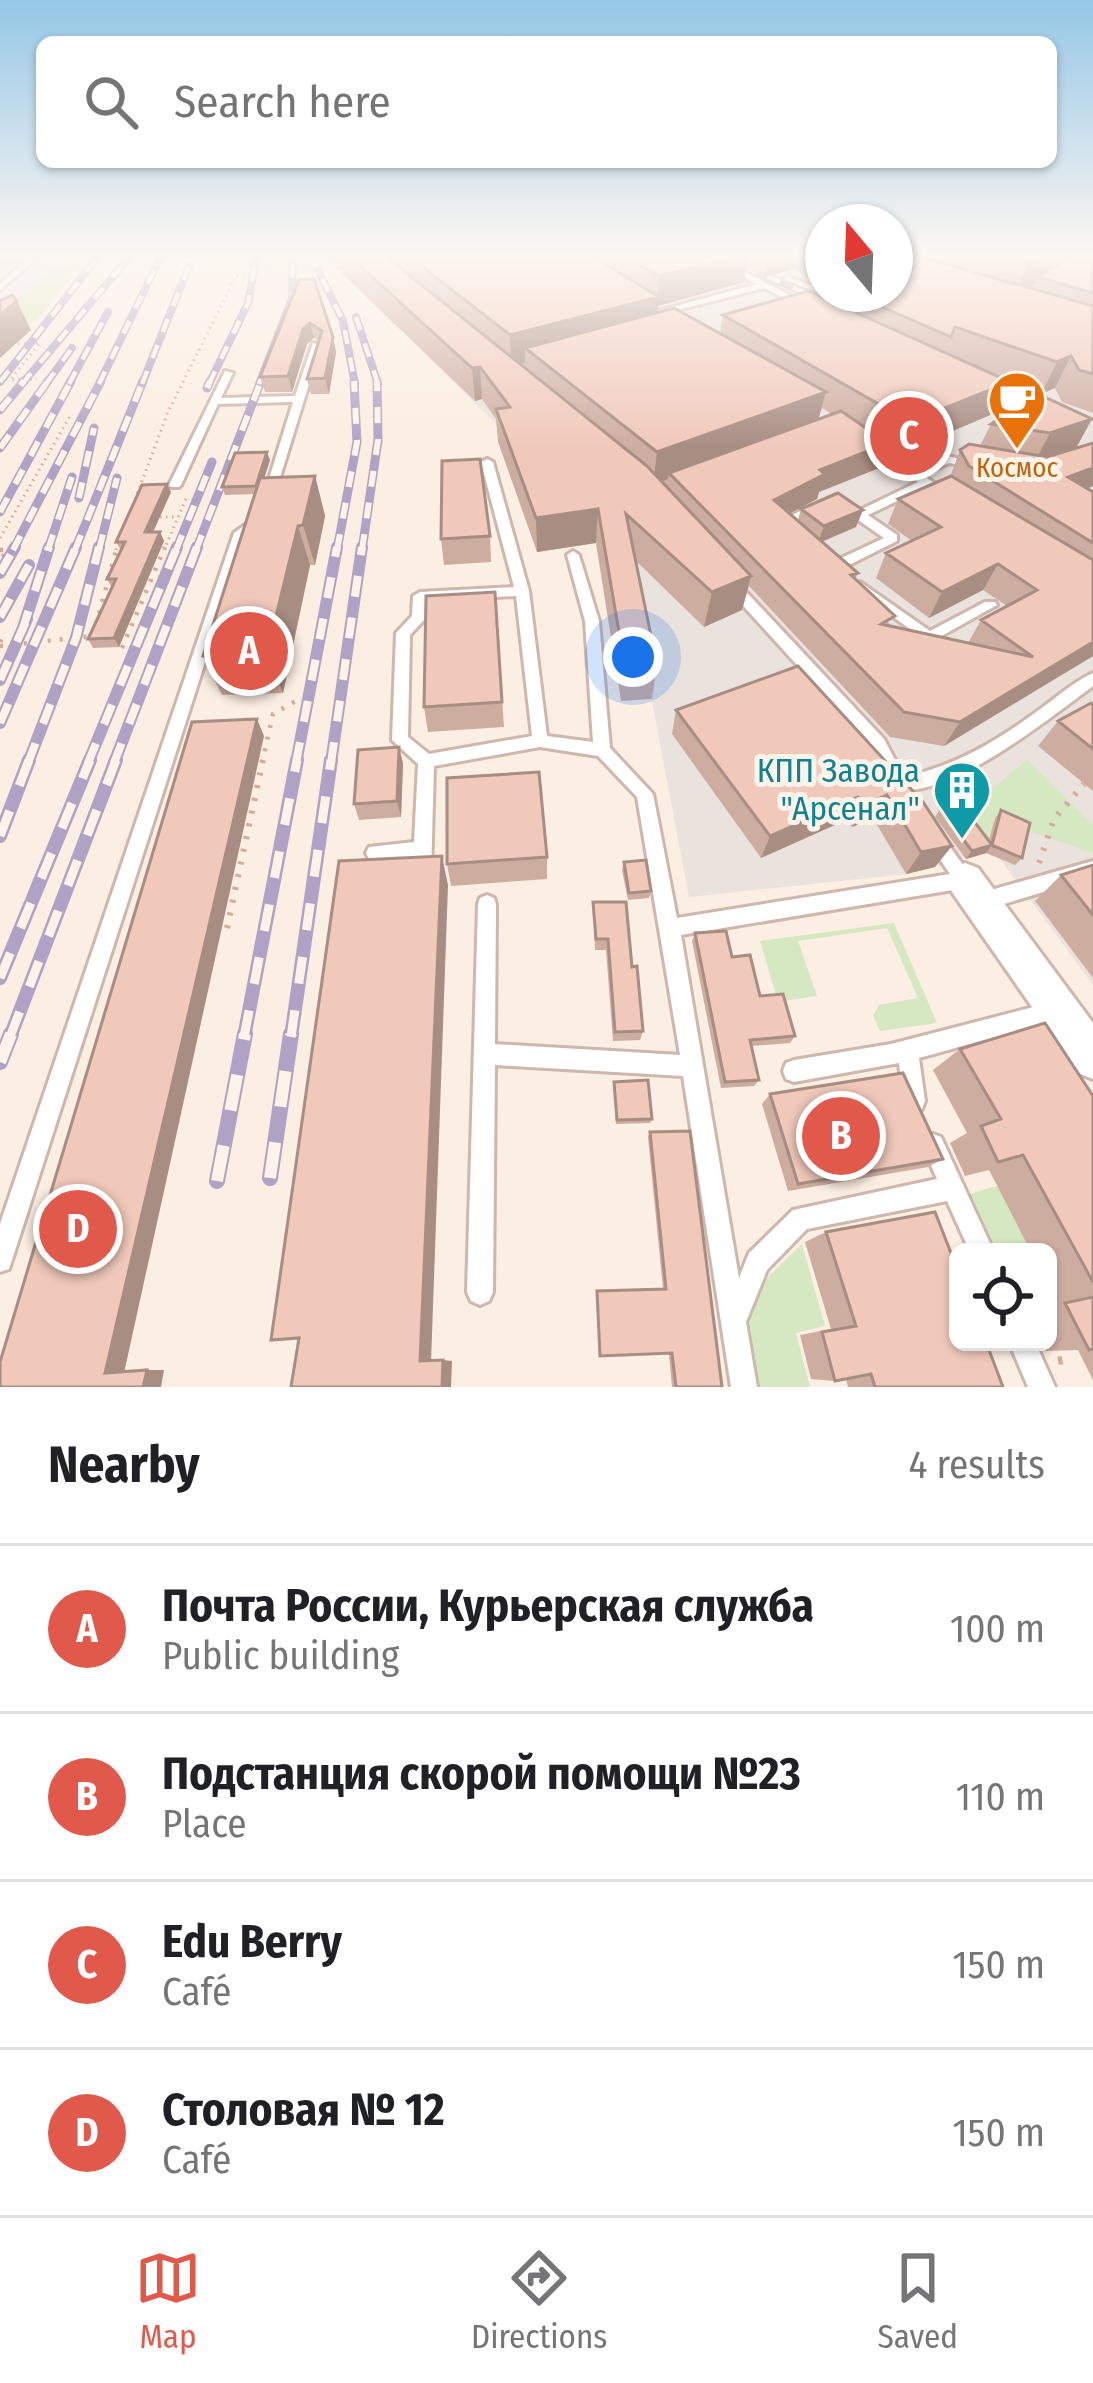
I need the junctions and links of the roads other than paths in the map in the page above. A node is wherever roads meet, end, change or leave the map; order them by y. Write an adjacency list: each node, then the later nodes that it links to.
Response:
1 (663, 319): 2 (lane)
2 (678, 328)
3 (316, 345): 5 (lane)
4 (228, 374): 6 (lane)
5 (299, 399): 6 (lane); 39 (lane)
6 (215, 400): 11 (lane)
7 (854, 436): 10 (lane)
8 (487, 462): 17 (lane)
9 (991, 466): 10 (lane)
10 (921, 478): 12 (lane); 13 (lane)
11 (175, 484)
12 (964, 506)
13 (859, 515): 15 (lane); 15 (lane)
14 (573, 555): 21 (lane)
15 (834, 567): 18 (lane)
16 (726, 578): 23 (lane)
17 (522, 591): 20 (lane); 22 (lane)
18 (990, 605)
19 (1093, 678): 23 (lane)
20 (540, 742): 21 (lane); 22 (lane)
21 (602, 750): 30 (lane)
22 (426, 761): 24 (lane)
23 (899, 785): 28 (lane)
24 (423, 849): 25 (lane); 27 (lane)
25 (375, 853)
26 (1093, 868): 28 (lane)
27 (422, 875)
28 (973, 891): 30 (lane); 31 (street)
29 (487, 904): 33 (lane)
30 (670, 928): 35 (lane)
31 (1060, 1011): 32 (lane); 34 (street)
32 (908, 1051): 36 (lane); 37 (lane)
33 (484, 1054): 35 (lane); 40 (lane)
34 (1093, 1058)
35 (694, 1066): 41 (lane)
36 (794, 1071)
37 (953, 1188): 38 (lane); 41 (lane)
38 (978, 1243)
39 (0, 1260)
40 (480, 1292)
41 (734, 1322): 43 (lane)
42 (1026, 1351): 44 (lane)
43 (744, 1387)
44 (1042, 1387)

